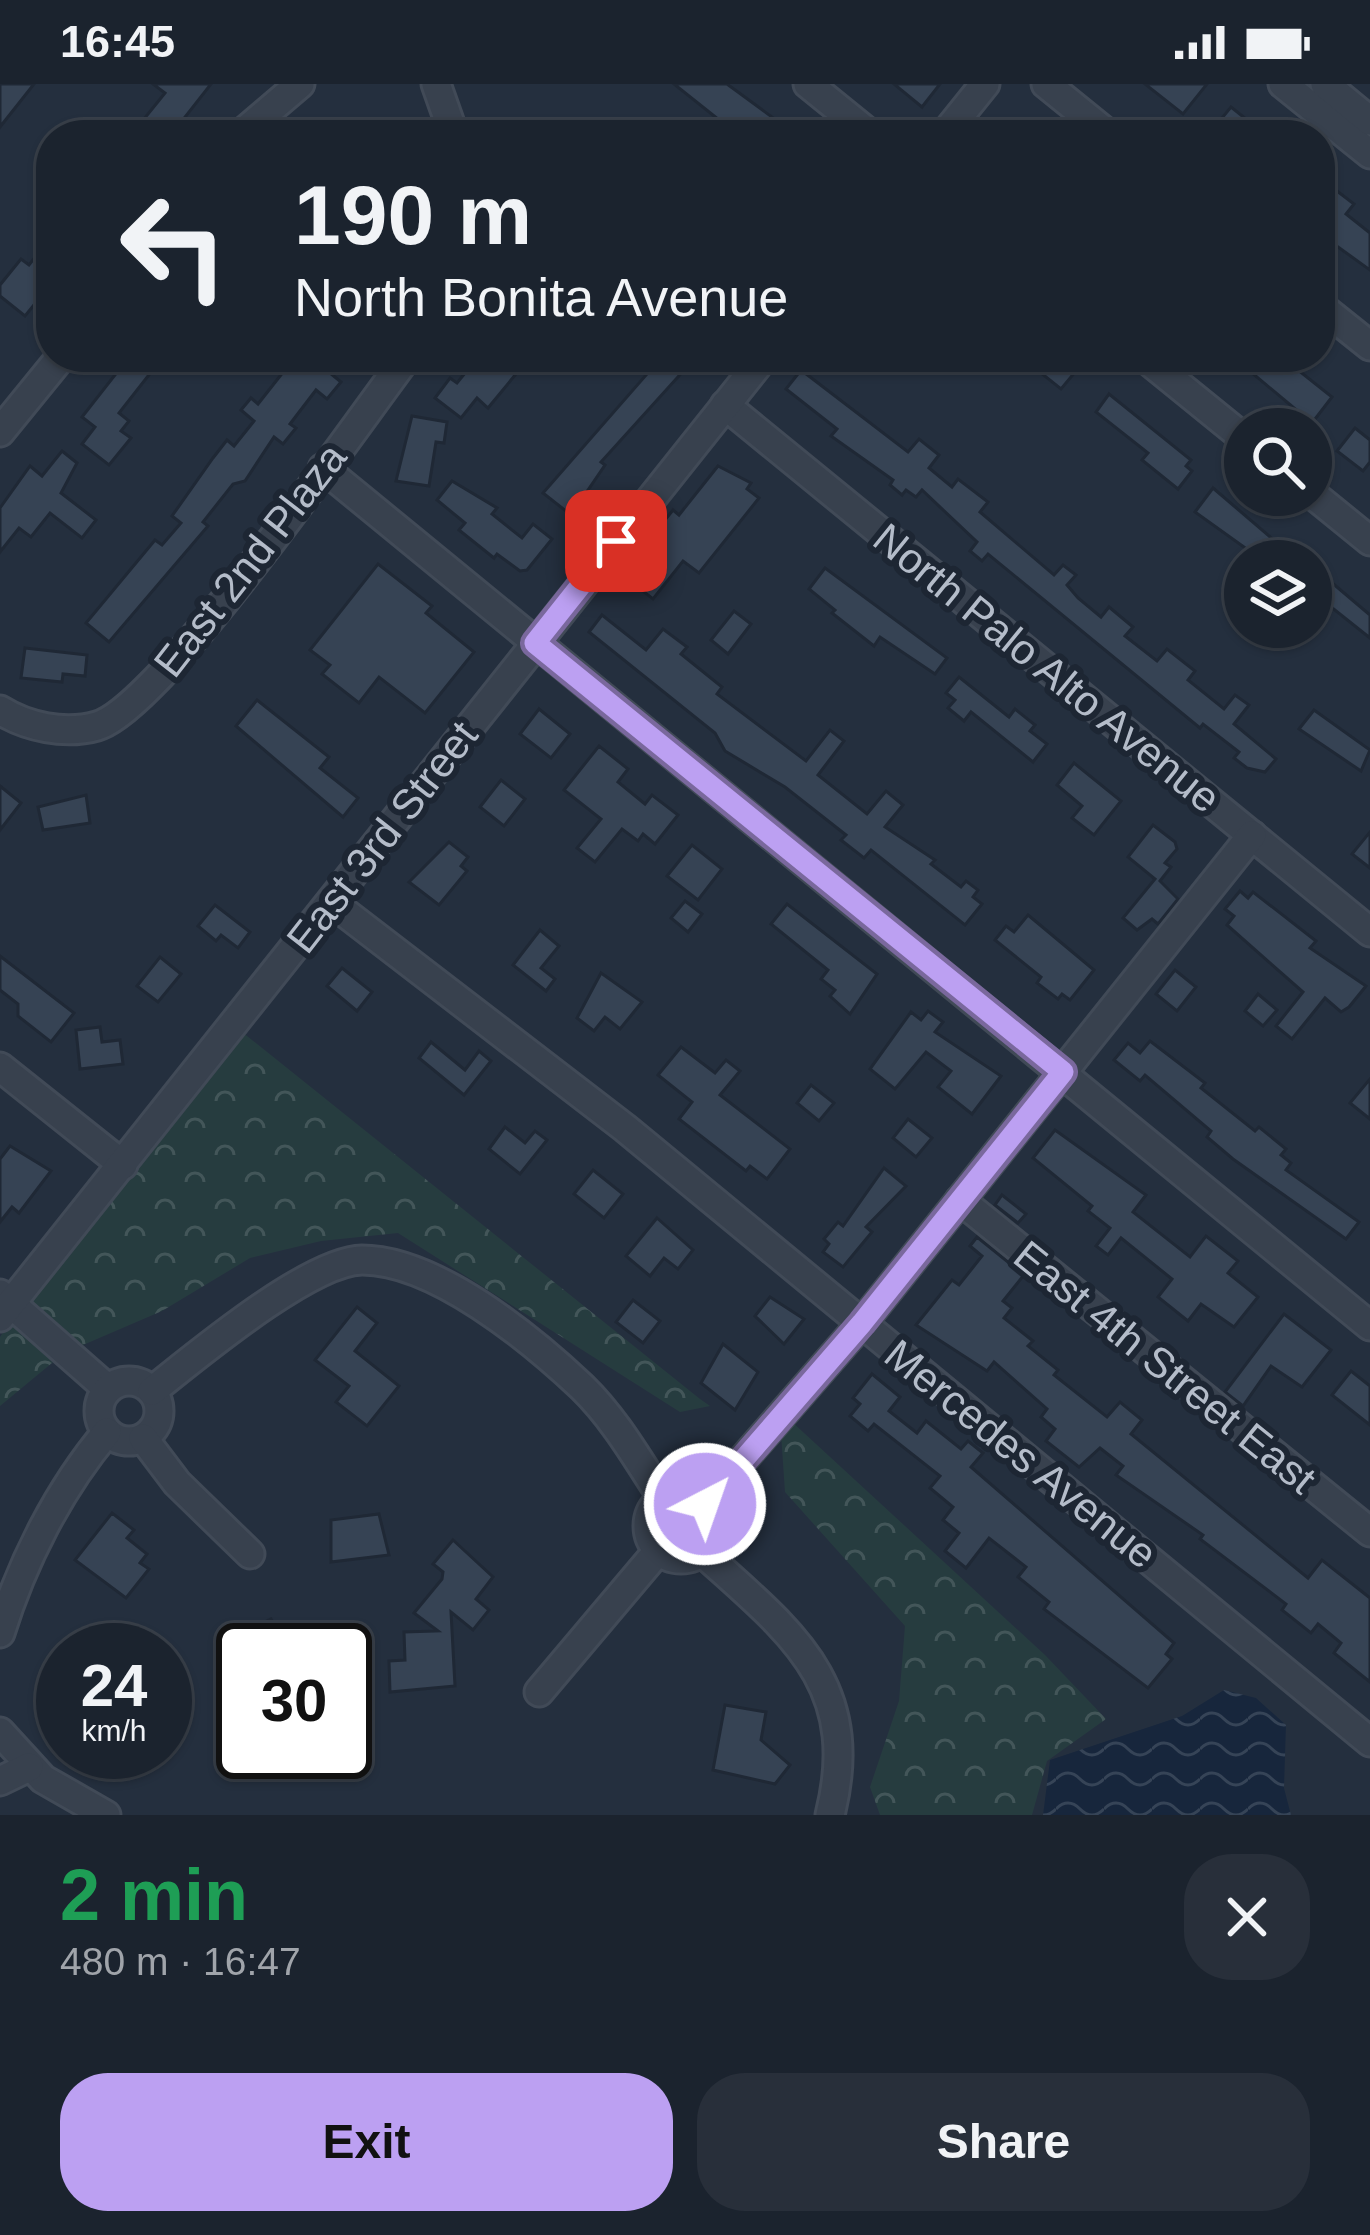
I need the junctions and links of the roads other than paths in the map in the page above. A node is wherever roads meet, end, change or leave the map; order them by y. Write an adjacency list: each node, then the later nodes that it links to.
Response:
1 (300, 84): 8 (street)
2 (436, 84): 9 (street)
3 (808, 84): 10 (street)
4 (985, 84): 11 (street)
5 (1046, 84): 12 (street)
6 (1283, 84): 13 (street)
7 (1325, 84): 14 (street)
8 (258, 120)
9 (449, 120)
10 (852, 120)
11 (956, 120)
12 (1090, 120)
13 (1328, 120)
14 (1370, 121)
15 (1335, 126): 16 (street)
16 (1370, 154)
17 (1335, 318): 18 (street)
18 (1370, 346)
19 (49, 372): 25 (street)
20 (396, 372): 26 (street, East 2nd Plaza)
21 (752, 372): 23 (street, East 3rd Street)
22 (1162, 372): 24 (street)
23 (725, 405): 29 (street, East 3rd Street); 31 (street, North Palo Alto Avenue)
24 (1224, 422)
25 (0, 432)
26 (323, 468): 29 (street); 30 (street, East 2nd Plaza)
27 (1332, 510): 28 (street)
28 (1370, 541)
29 (535, 643): 32 (street, East 3rd Street); 35 (street)
30 (0, 710)
31 (1252, 835): 33 (street, North Palo Alto Avenue); 35 (street)
32 (331, 902): 36 (street, East 3rd Street); 39 (street, Mercedes Avenue)
33 (1370, 932)
34 (0, 1067): 36 (street)
35 (1063, 1072): 37 (street); 40 (street)
36 (123, 1165): 38 (street, East 3rd Street)
37 (960, 1200): 39 (street); 47 (street, East 4th Street East)
38 (4, 1305): 41 (street)
39 (862, 1323): 46 (street); 54 (street, Mercedes Avenue)
40 (1370, 1326)
41 (108, 1389): 42 (street); 43 (street)
42 (152, 1391): 44 (street); 45 (street)
43 (107, 1432): 44 (street); 51 (street)
44 (143, 1438): 50 (street)
45 (663, 1498): 46 (street); 48 (street)
46 (705, 1504): 49 (street)
47 (1370, 1532)
48 (658, 1551): 49 (street); 52 (street)
49 (702, 1552): 58 (street)
50 (250, 1554)
51 (0, 1633)
52 (538, 1692)
53 (0, 1732): 55 (street)
54 (1370, 1742)
55 (29, 1767): 56 (street); 57 (street)
56 (0, 1781)
57 (106, 1815)
58 (830, 1815)

